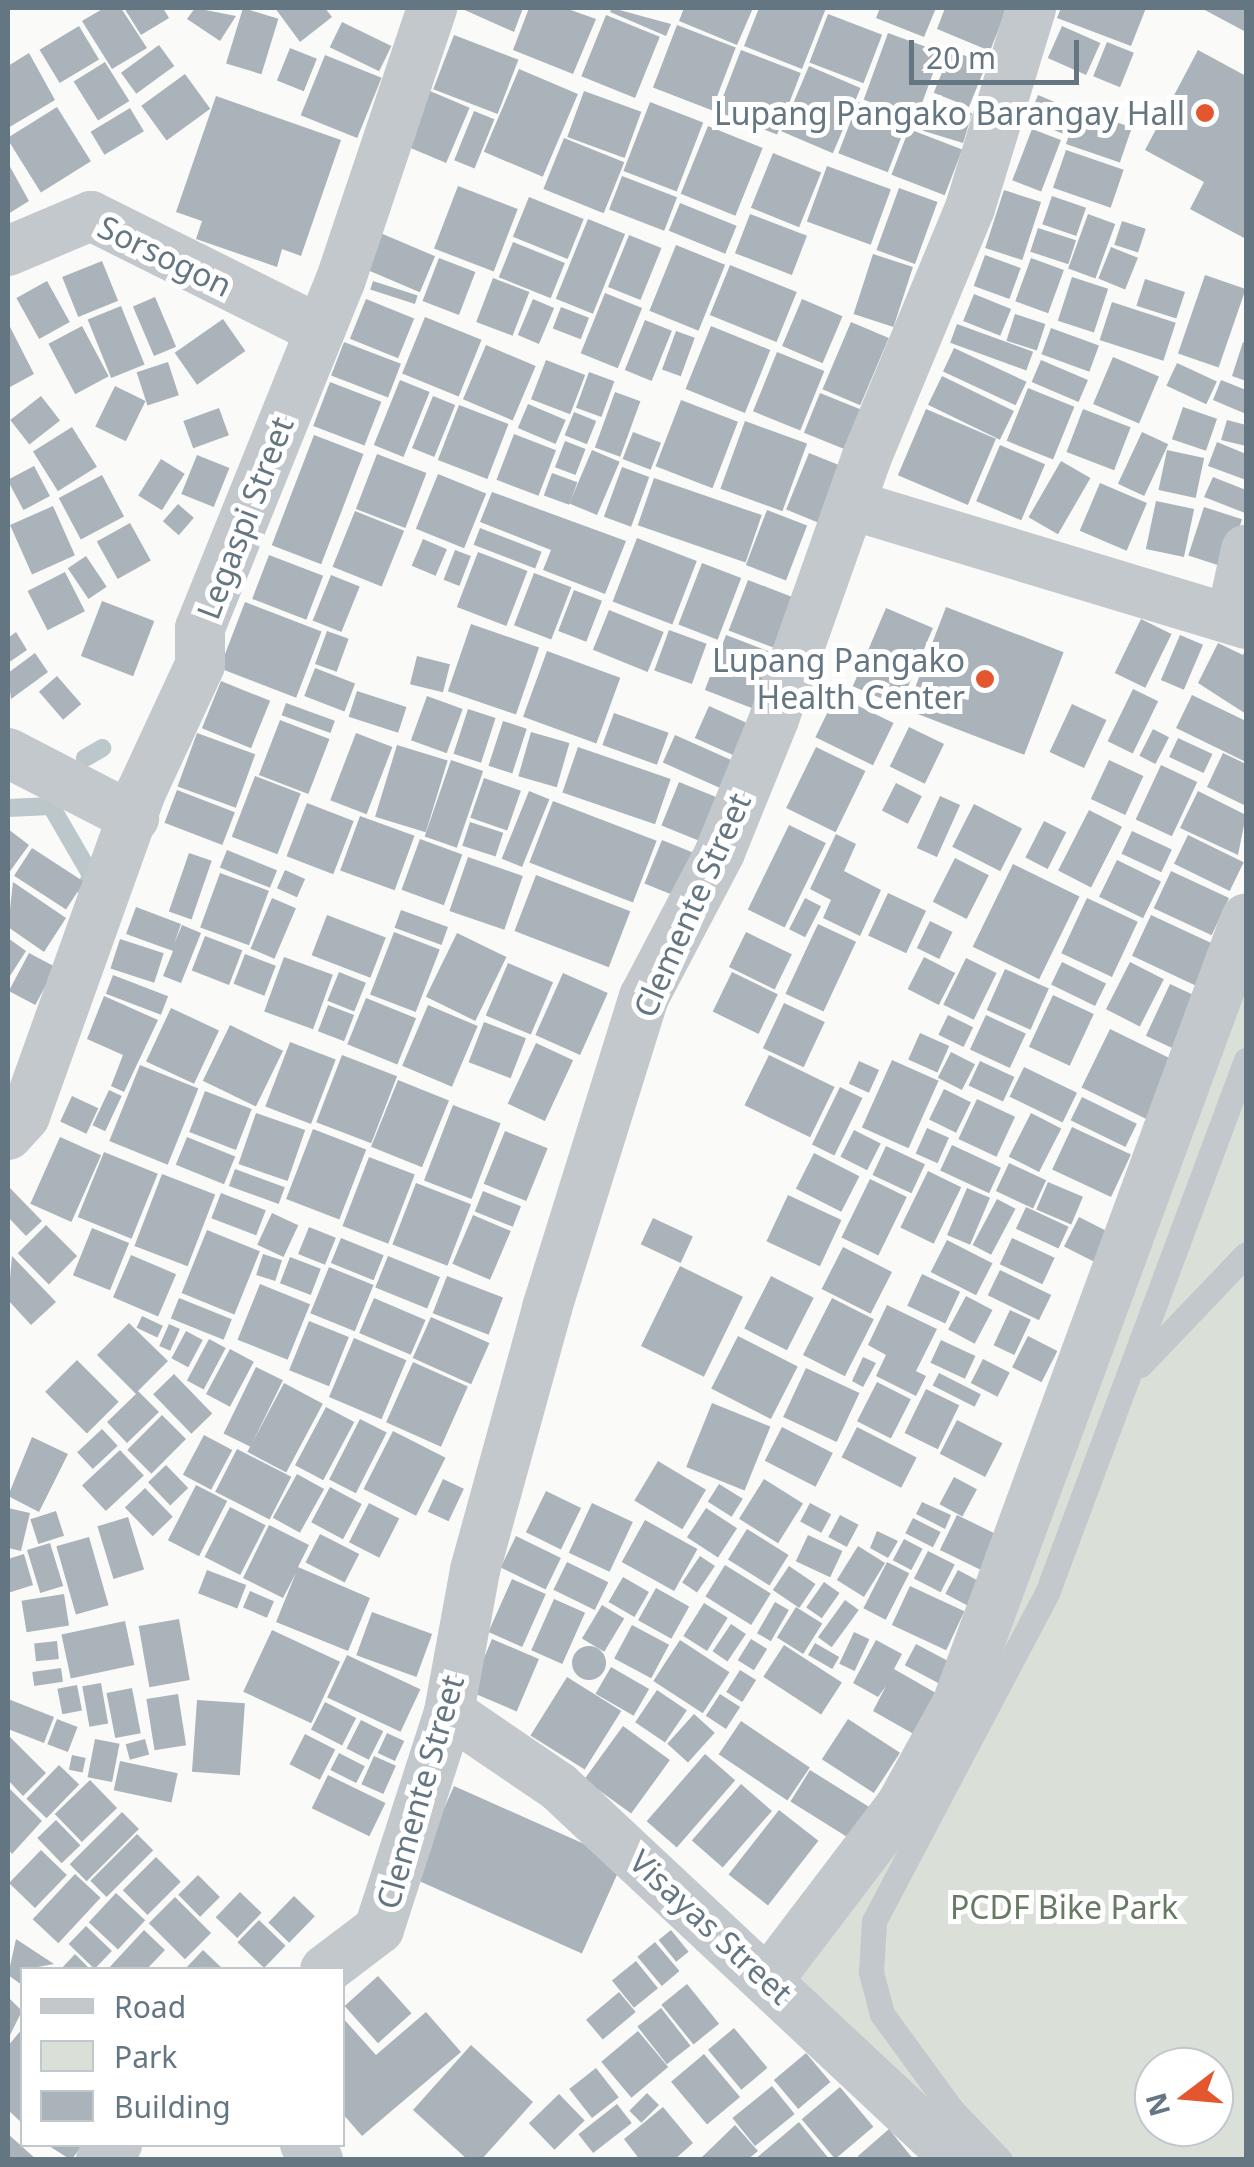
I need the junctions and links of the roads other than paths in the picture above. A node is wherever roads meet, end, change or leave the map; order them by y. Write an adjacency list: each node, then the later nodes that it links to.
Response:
1 (432, 8): 4 (street, Legaspi Street)
2 (1031, 8): 5 (street, Clemente Street)
3 (8, 251): 4 (street, Sorsogon)
4 (320, 330): 9 (street, Legaspi Street)
5 (852, 506): 7 (street); 15 (street, Clemente Street)
6 (1246, 550): 7 (street)
7 (1239, 621)
8 (8, 753): 9 (street)
9 (134, 818): 12 (street, Legaspi Street)
10 (1246, 918): 17 (street)
11 (1246, 1060): 14 (lane)
12 (8, 1134)
13 (1246, 1254): 14 (lane)
14 (1133, 1372): 19 (lane)
15 (449, 1712): 16 (street, Clemente Street); 17 (street, Visayas Street)
16 (329, 1967)
17 (768, 1980): 18 (street, Visayas Street)
18 (958, 2160)
19 (1000, 2160)

